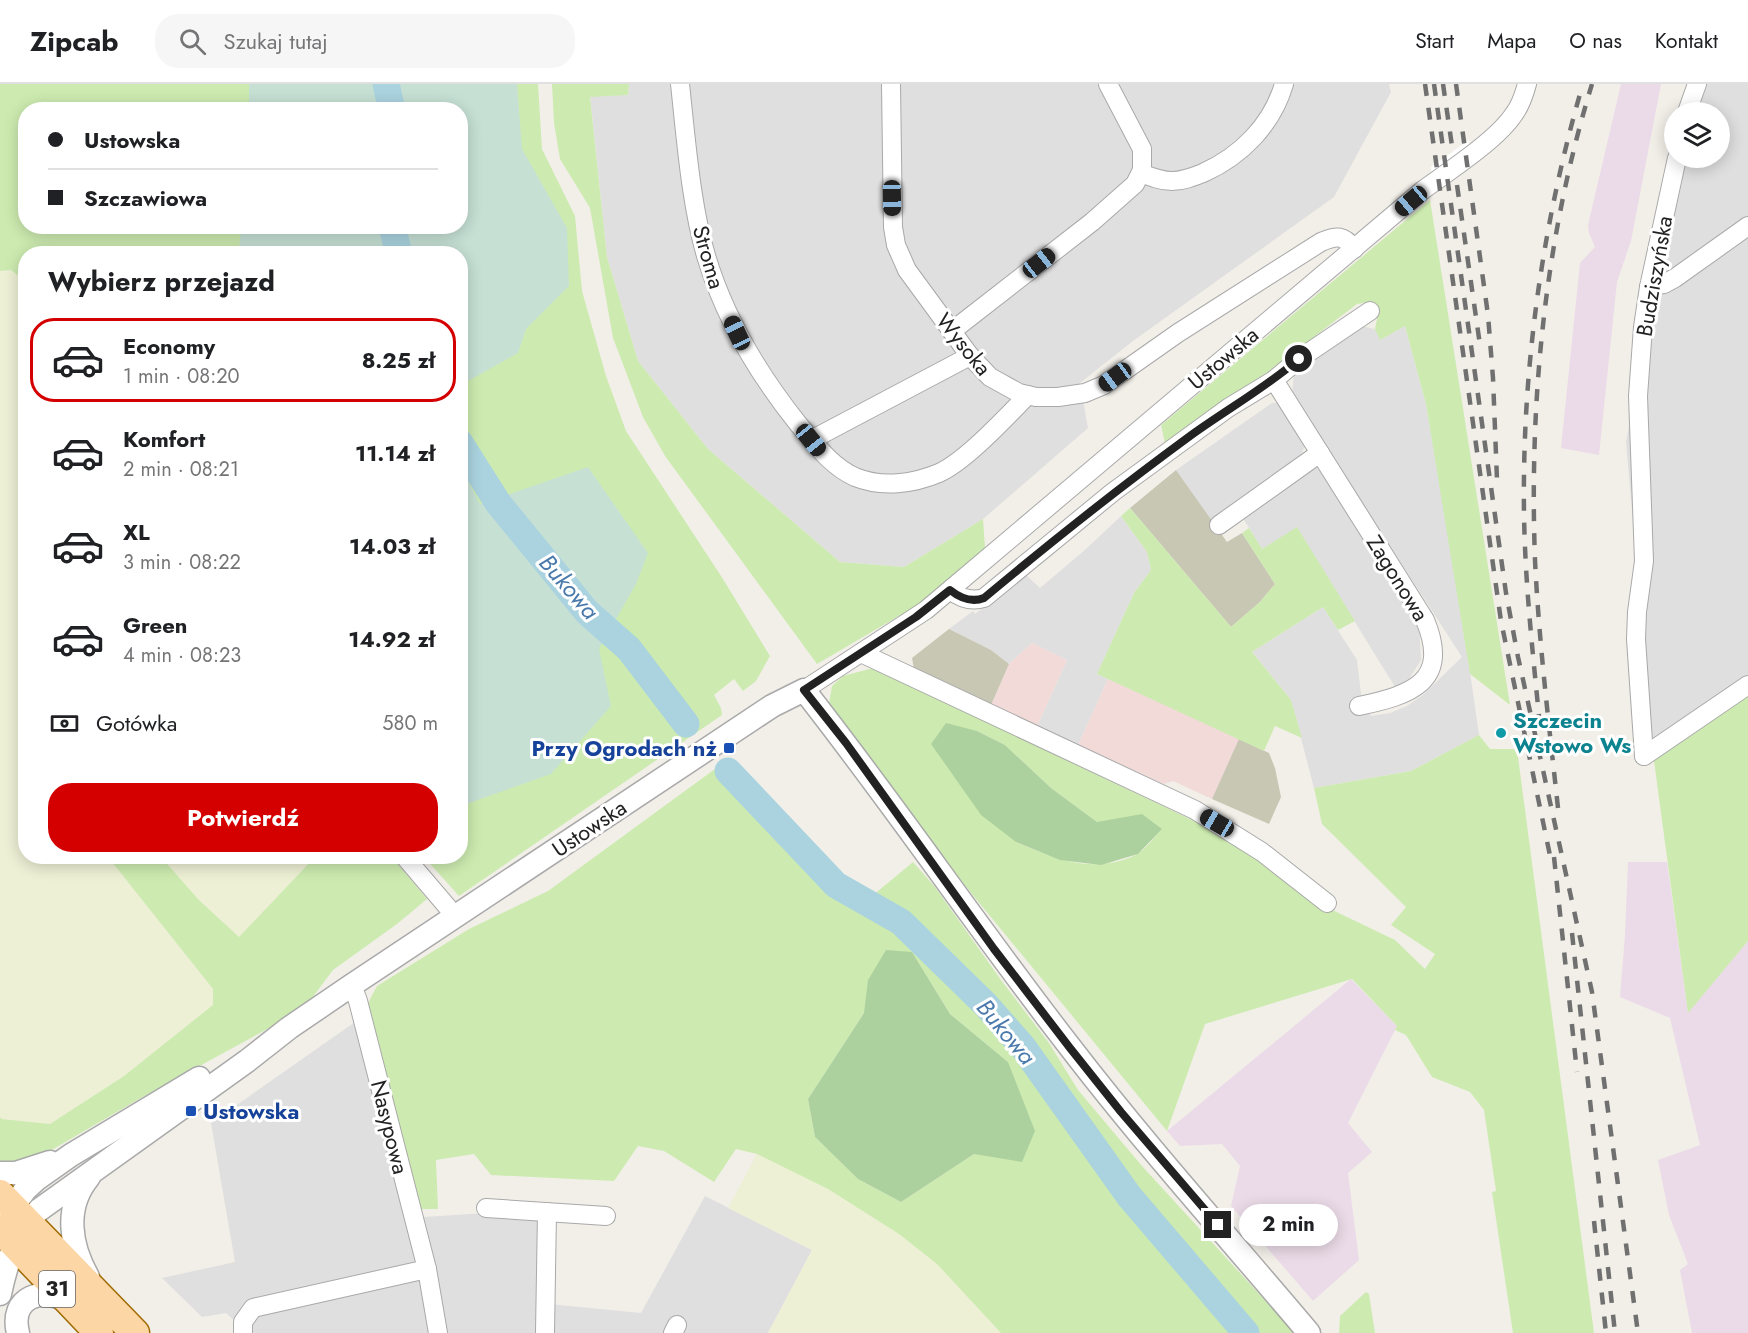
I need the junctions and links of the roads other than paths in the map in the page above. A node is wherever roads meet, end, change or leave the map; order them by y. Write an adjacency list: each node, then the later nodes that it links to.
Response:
1 (680, 84): 18 (street, Stroma)
2 (891, 84): 14 (street, Wysoka)
3 (1108, 84): 9 (street)
4 (1284, 84): 9 (street)
5 (1527, 84): 11 (street, Ustowska)
6 (1697, 84): 7 (street)
7 (1691, 102)
8 (1675, 168): 12 (street, Budziszyńska)
9 (1141, 173): 14 (street)
10 (1748, 226): 12 (street)
11 (1354, 249): 17 (street, Wysoka); 21 (street, Ustowska)
12 (1649, 287): 23 (street, Budziszyńska)
13 (1370, 311): 16 (street, Ustowska)
14 (952, 331): 15 (street, Wysoka)
15 (970, 356): 17 (street, Wysoka); 18 (street)
16 (1274, 380): 19 (street, Zagonowa); 21 (street, Ustowska)
17 (1028, 395): 18 (street, Stroma)
18 (811, 440)
19 (1320, 453): 20 (street); 25 (street, Zagonowa)
20 (1219, 525)
21 (950, 590): 22 (street, Ustowska)
22 (861, 653): 24 (street, Ustowska); 27 (street)
23 (1748, 685)
24 (804, 690): 28 (street, Ustowska); 48 (street)
25 (1359, 706)
26 (411, 864): 28 (street)
27 (1327, 903)
28 (456, 917): 29 (street, Ustowska)
29 (351, 985): 30 (street, Ustowska); 38 (street, Nasypowa)
30 (289, 1028): 31 (street, Ustowska); 32 (street, Ustowska)
31 (71, 1155): 33 (street, Ustowska); 36 (street, Ustowska)
32 (95, 1170): 36 (street, Ustowska); 40 (street, Ustowska)
33 (0, 1173)
34 (486, 1208): 35 (street)
35 (547, 1212): 37 (street); 47 (street)
36 (12, 1216): 39 (street); 40 (main road, 31); 41 (main road, 31)
37 (606, 1216)
38 (428, 1269): 45 (street); 46 (street, Nasypowa)
39 (0, 1292): 42 (street)
40 (98, 1294): 44 (main road, 31)
41 (71, 1304): 42 (street); 43 (main road, 31)
42 (16, 1333)
43 (99, 1333)
44 (135, 1333)
45 (243, 1333)
46 (438, 1333)
47 (545, 1333)
48 (1309, 1333)

